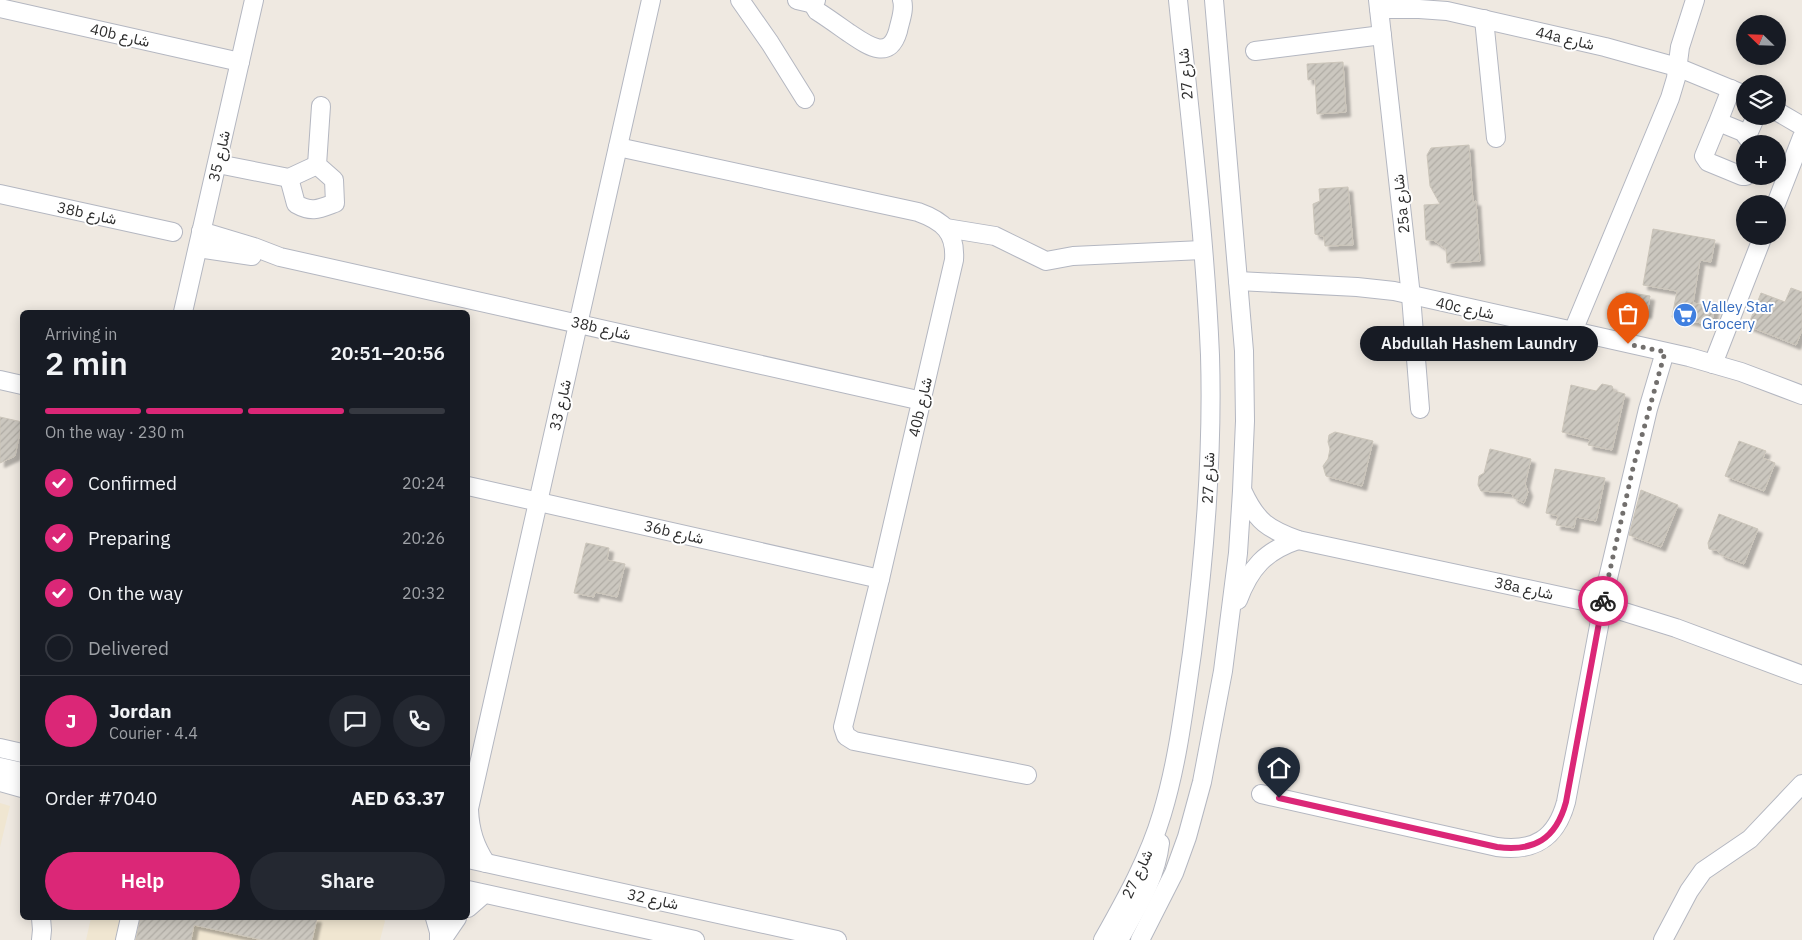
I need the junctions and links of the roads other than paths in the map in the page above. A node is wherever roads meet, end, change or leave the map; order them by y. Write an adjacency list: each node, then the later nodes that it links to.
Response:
1 (254, 0): 15 (street, شارع 35)
2 (651, 0): 27 (street, شارع 33)
3 (740, 0): 19 (street)
4 (797, 0): 9 (street)
5 (902, 0): 9 (street)
6 (1178, 0): 38 (street, شارع 27)
7 (1214, 0): 39 (street)
8 (1695, 0): 16 (street)
9 (815, 2)
10 (1378, 4): 12 (street, 44a شارع); 13 (street, 25a شارع)
11 (0, 8): 15 (street, 40b شارع)
12 (1484, 19): 16 (street, 44a شارع); 25 (street)
13 (1382, 35): 14 (street); 40 (street, 25a شارع)
14 (1255, 51)
15 (240, 62): 28 (street, شارع 35)
16 (1677, 67): 17 (street, 44a شارع); 43 (street)
17 (1736, 91)
18 (1736, 95): 22 (street)
19 (805, 100)
20 (321, 106): 29 (street)
21 (1786, 117): 23 (street)
22 (1717, 126): 24 (street); 30 (street)
23 (1802, 126)
24 (1746, 135)
25 (1496, 138)
26 (1802, 138): 33 (street)
27 (618, 147): 34 (street); 42 (street, شارع 33)
28 (218, 164): 31 (street); 36 (street, شارع 35)
29 (317, 166): 31 (street); 31 (street)
30 (1736, 174)
31 (289, 178)
32 (0, 194): 35 (street, 38b شارع)
33 (1780, 195)
34 (946, 228): 38 (street); 49 (street, 40b شارع)
35 (173, 232)
36 (199, 240): 41 (street, شارع 35); 42 (street, 38b شارع)
37 (1759, 245): 45 (street)
38 (1202, 250): 79 (street, شارع 27)
39 (1238, 281): 40 (street, 40c شارع); 52 (street)
40 (1411, 296): 43 (street, 40c شارع); 50 (street, 25a شارع)
41 (183, 310)
42 (578, 323): 49 (street, 38b شارع); 53 (street, شارع 33)
43 (1573, 331): 44 (street, 40c شارع)
44 (1665, 352): 45 (street, 40c شارع); 56 (street)
45 (1713, 364): 48 (street, 40c شارع)
46 (0, 380): 47 (street)
47 (20, 385)
48 (1802, 395)
49 (922, 401): 55 (street, 40b شارع)
50 (1420, 409)
51 (470, 486): 53 (street, 36b شارع)
52 (1242, 491): 54 (street, 38a شارع); 57 (street)
53 (538, 502): 55 (street, 36b شارع); 69 (street, شارع 33)
54 (1298, 540): 56 (street, 38a شارع); 57 (street)
55 (880, 579): 64 (street, 40b شارع)
56 (1602, 606): 58 (street, 38a شارع); 68 (street)
57 (1231, 614): 73 (street)
58 (1802, 675)
59 (20, 746): 60 (street)
60 (1, 749): 61 (street)
61 (20, 753)
62 (0, 767): 63 (street)
63 (20, 772)
64 (1027, 775)
65 (1802, 784): 87 (street)
66 (10, 785): 67 (street)
67 (20, 794)
68 (1261, 794)
69 (470, 803)
70 (470, 822): 72 (street, شارع 33)
71 (470, 859): 72 (street, شارع 32)
72 (486, 863): 83 (street, شارع 32)
73 (1174, 872): 85 (street); 86 (street)
74 (476, 892): 75 (street); 82 (street, شارع 32)
75 (470, 904)
76 (130, 920): 80 (street)
77 (436, 920): 81 (street)
78 (455, 920): 81 (street)
79 (1111, 936): 84 (street)
80 (125, 940)
81 (440, 940)
82 (695, 940)
83 (837, 940)
84 (1092, 940)
85 (1140, 940)
86 (1155, 940)
87 (1663, 940)

